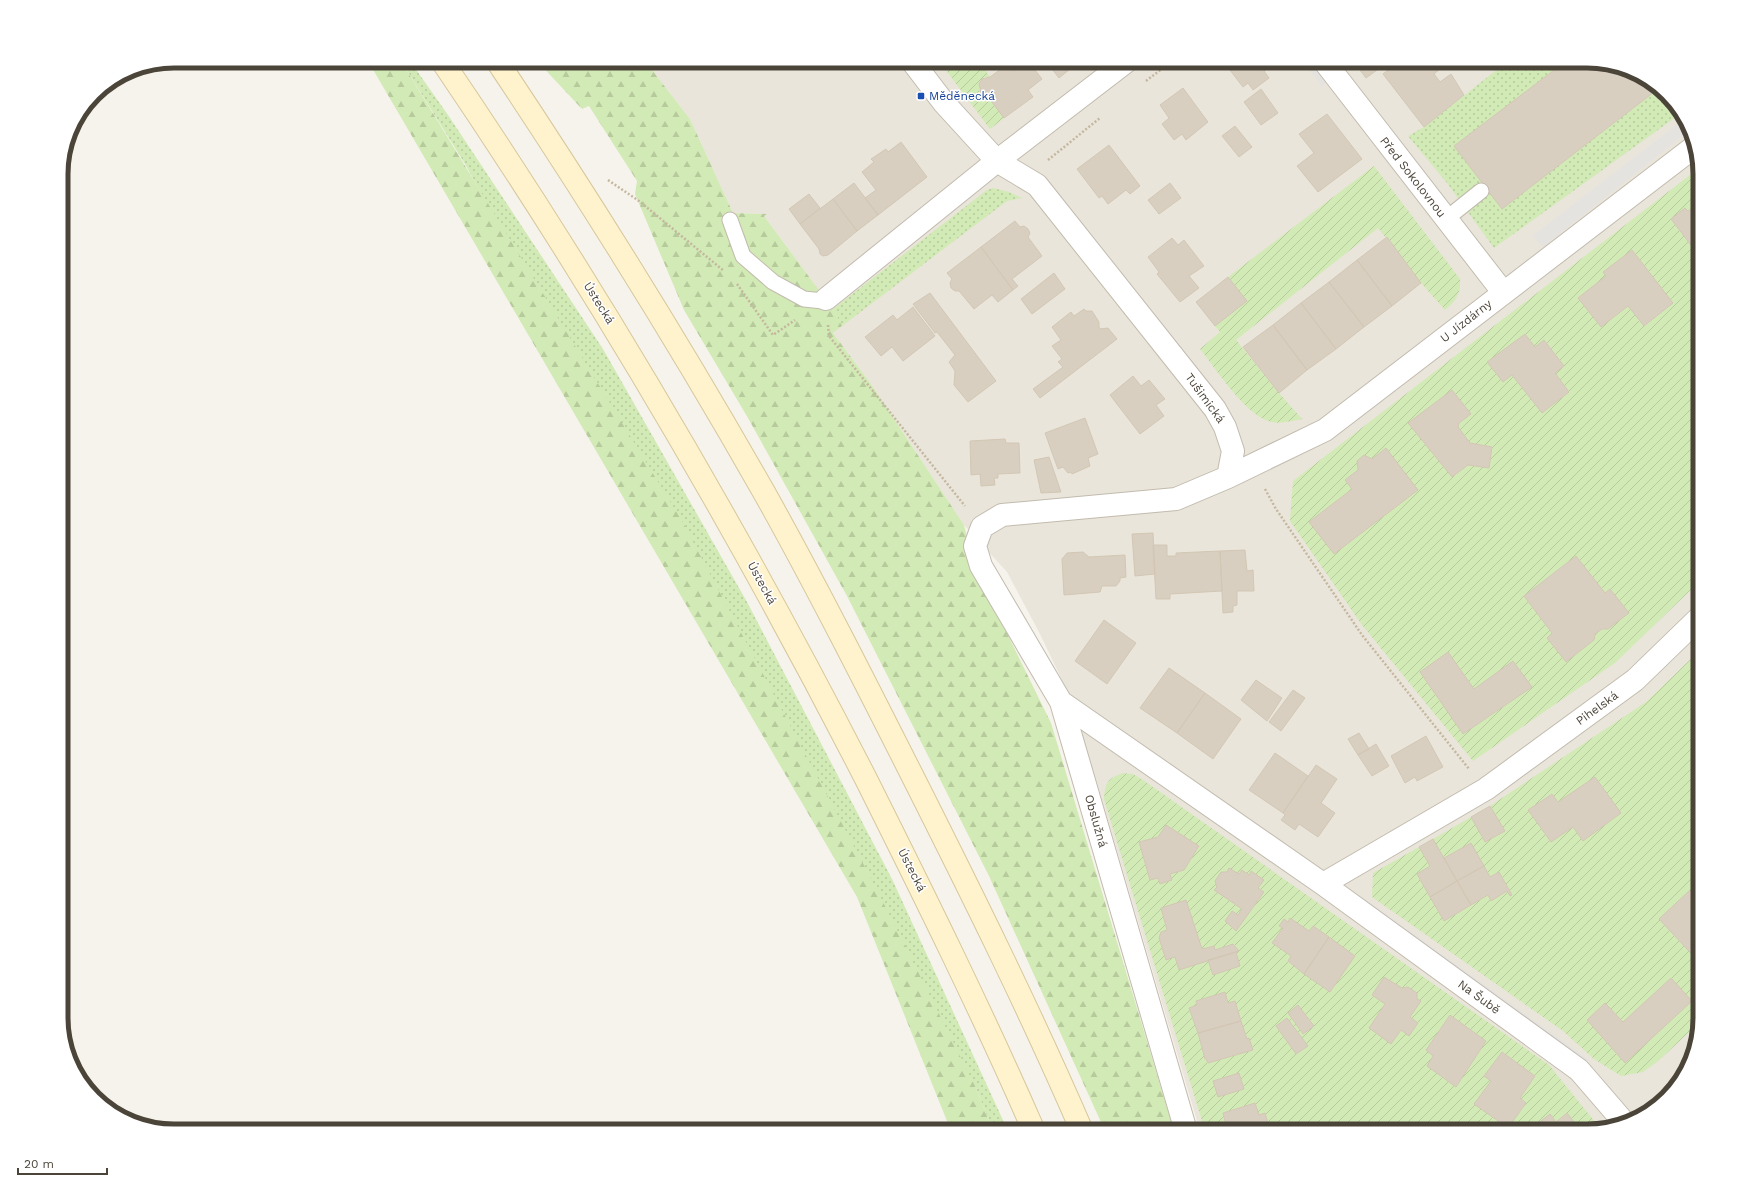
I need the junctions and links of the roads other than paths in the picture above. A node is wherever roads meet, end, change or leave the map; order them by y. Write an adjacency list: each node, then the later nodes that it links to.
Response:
1 (447, 68): 18 (main road, Ústecká)
2 (502, 68): 19 (main road)
3 (917, 68): 7 (street, Tušimická)
4 (1118, 68): 7 (street)
5 (1329, 68): 9 (street, Před Sokolovnou)
6 (1690, 150): 11 (street, U Jízdárny)
7 (998, 161): 12 (street); 13 (street, Tušimická)
8 (1481, 191): 9 (lane)
9 (1446, 219): 11 (street, Před Sokolovnou)
10 (730, 220): 12 (lane)
11 (1503, 292): 13 (street, U Jízdárny)
12 (824, 300)
13 (1228, 477): 15 (street, Obslužná)
14 (1693, 624): 16 (street, Pihelská)
15 (1061, 702): 16 (street, Na Šubě); 20 (street, Obslužná)
16 (1323, 884): 17 (street, Na Šubě)
17 (1621, 1118)
18 (1031, 1124)
19 (1079, 1124)
20 (1184, 1124)

